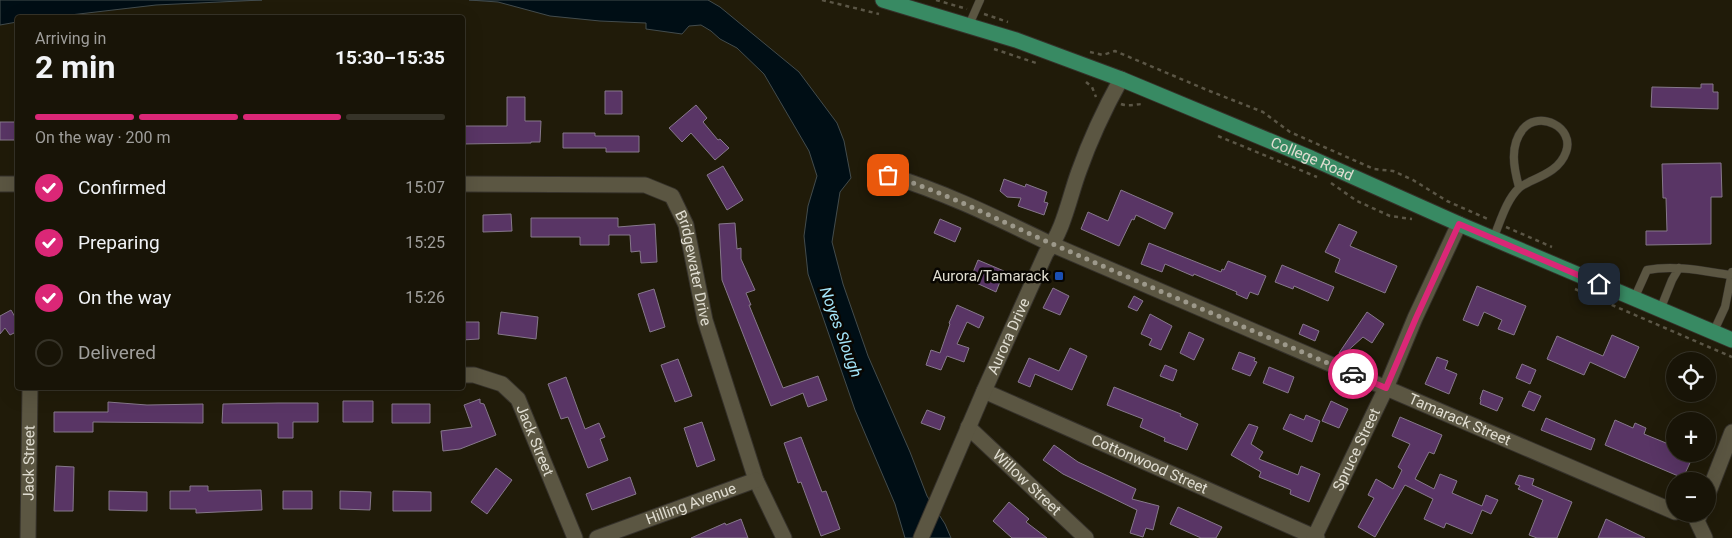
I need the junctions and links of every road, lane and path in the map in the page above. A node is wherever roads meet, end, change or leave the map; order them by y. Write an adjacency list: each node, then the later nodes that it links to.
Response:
1 (822, 0): 4 (path)
2 (883, 0): 5 (main road, College Road)
3 (980, 0): 5 (lane)
4 (884, 16)
5 (970, 25): 9 (main road, College Road)
6 (988, 47): 7 (path)
7 (1040, 64)
8 (1080, 79): 10 (path)
9 (1121, 79): 10 (street, Aurora Drive); 21 (main road, College Road)
10 (1109, 101): 11 (path); 23 (street, Aurora Drive)
11 (1152, 108)
12 (1212, 133): 14 (path)
13 (888, 175): 23 (street, Tamarack Street)
14 (1317, 177)
15 (1325, 180): 20 (path)
16 (0, 184): 17 (street)
17 (15, 184)
18 (465, 184): 39 (street, Bridgewater Drive)
19 (1519, 187): 19 (lane); 22 (lane)
20 (1418, 222)
21 (1459, 224): 22 (main road, College Road); 33 (street, Spruce Street)
22 (1493, 239): 27 (main road, College Road)
23 (1053, 245): 33 (street, Tamarack Street); 35 (street, Aurora Drive)
24 (1679, 268): 25 (lane); 27 (lane); 28 (lane)
25 (1731, 274): 29 (lane)
26 (1569, 287): 31 (path)
27 (1634, 299): 28 (main road, College Road)
28 (1660, 310): 29 (main road, College Road)
29 (1713, 333): 30 (main road, College Road)
30 (1732, 340)
31 (1732, 357)
32 (465, 374): 43 (street, Jack Street)
33 (1386, 388): 40 (street, Tamarack Street); 48 (street, Spruce Street)
34 (30, 390): 42 (street, Jack Street)
35 (984, 391): 36 (street, Aurora Drive); 48 (street, Cottonwood Street)
36 (968, 427): 46 (street, Aurora Drive); 47 (street, Willow Street)
37 (1732, 432): 38 (street)
38 (1716, 473)
39 (756, 480): 44 (street, Hilling Avenue); 45 (street, Bridgewater Drive)
40 (1666, 508)
41 (1699, 522): 49 (street)
42 (28, 538)
43 (575, 538)
44 (597, 538)
45 (784, 538)
46 (921, 538)
47 (1086, 538)
48 (1315, 538)
49 (1705, 538)

